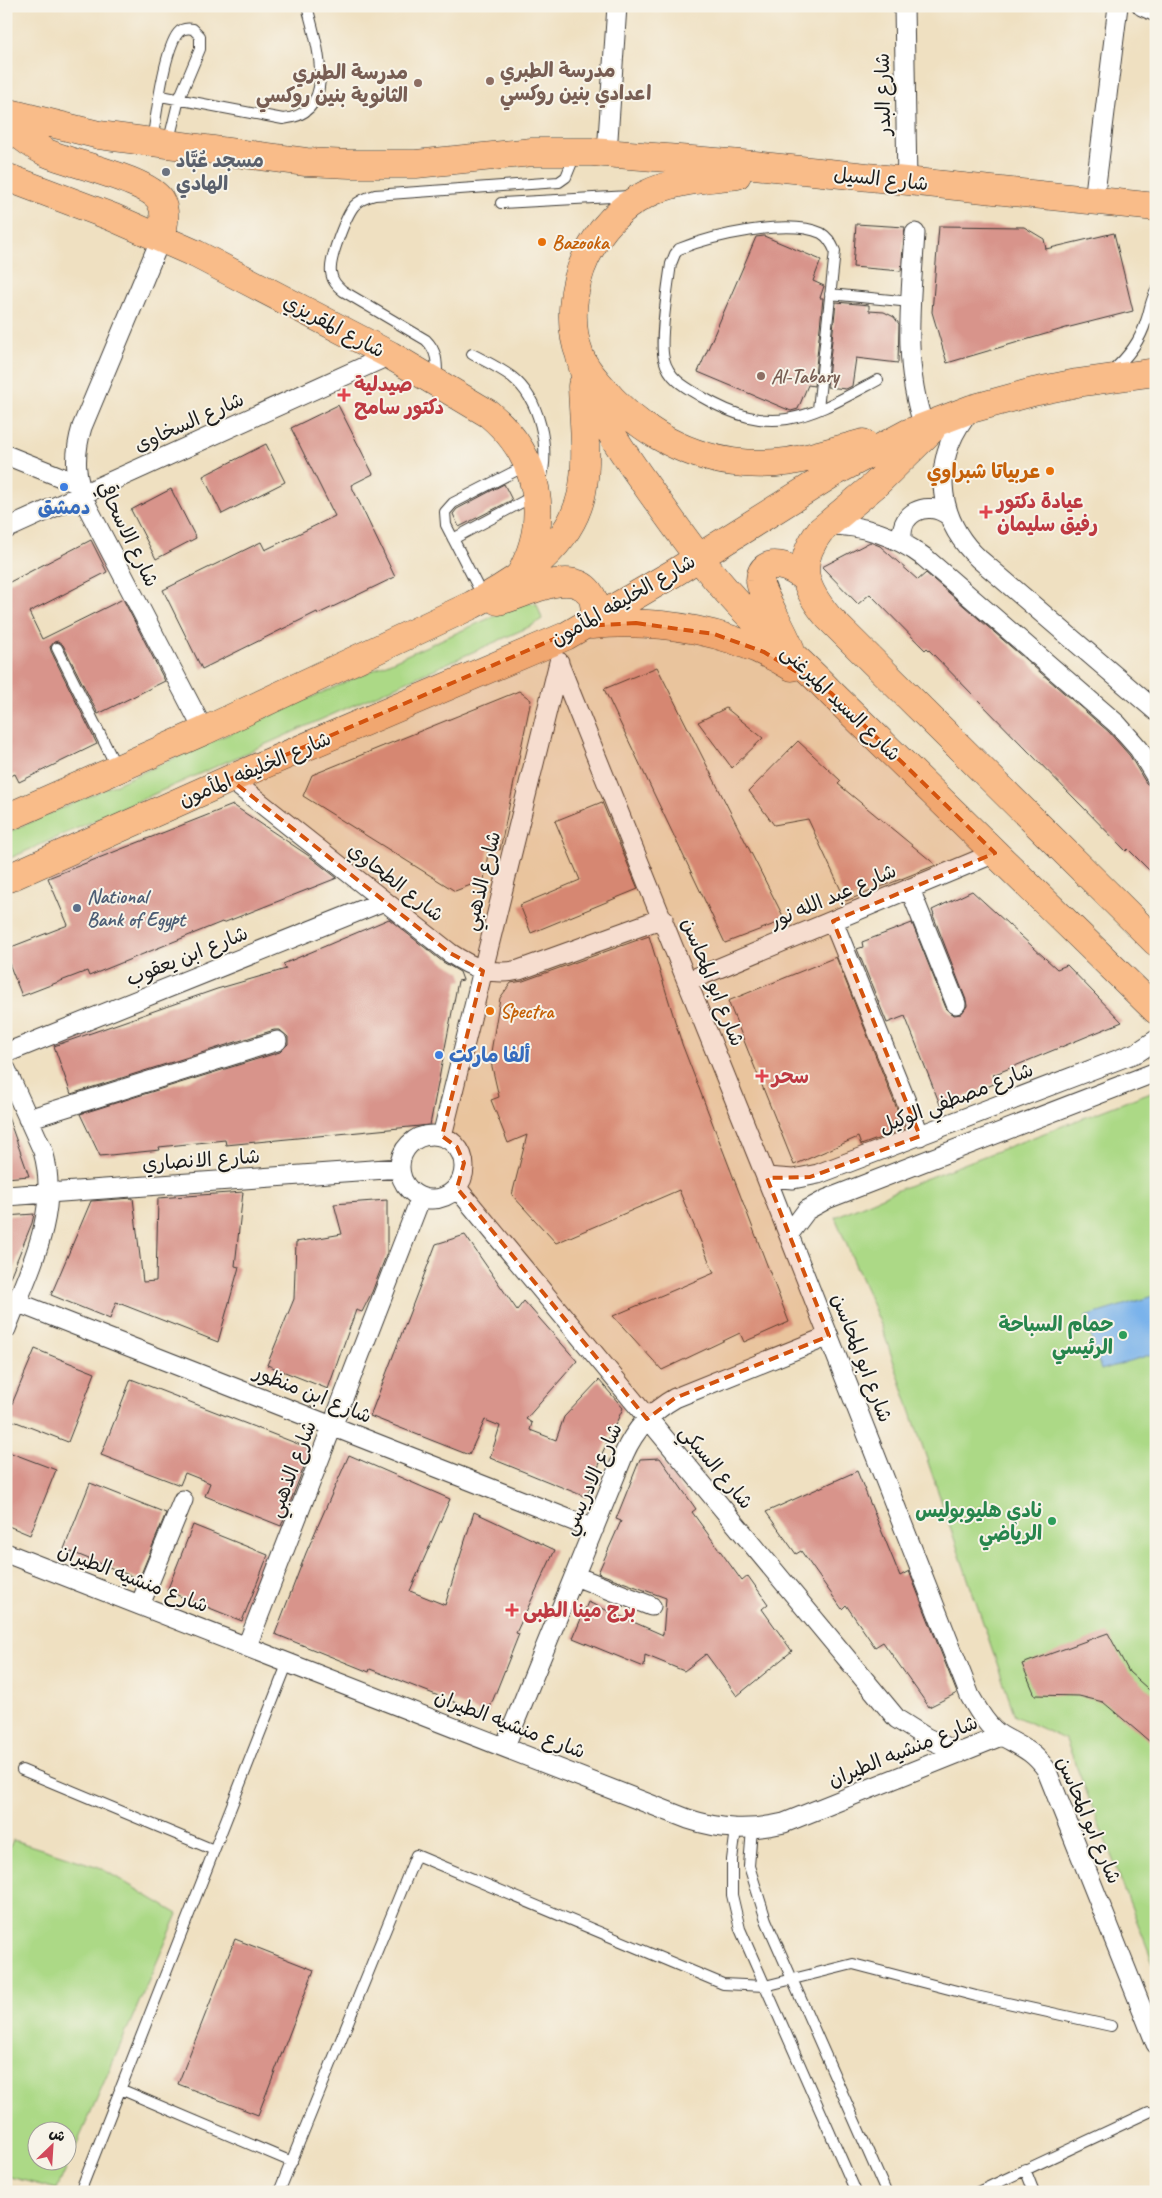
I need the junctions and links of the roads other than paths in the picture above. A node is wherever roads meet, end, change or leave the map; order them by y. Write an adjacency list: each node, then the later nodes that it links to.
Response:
1 (307, 6): 8 (lane)
2 (617, 6): 13 (street)
3 (904, 6): 16 (street, شارع البدر)
4 (1118, 6): 18 (street)
5 (1142, 6): 6 (street)
6 (1156, 12)
7 (161, 96): 8 (lane); 8 (lane); 11 (lane)
8 (178, 99): 11 (lane)
9 (6, 112): 11 (main road)
10 (6, 124): 22 (main road)
11 (160, 144): 12 (main road)
12 (577, 151): 13 (main road); 33 (lane)
13 (607, 153): 14 (main road, شارع السيل)
14 (778, 168): 16 (main road, شارع السيل); 17 (main road)
15 (6, 177): 22 (main road, شارع المقريزي)
16 (907, 182): 18 (main road, شارع السيل)
17 (644, 196): 19 (lane); 29 (main road)
18 (1094, 201): 20 (main road, شارع السيل)
19 (500, 203)
20 (1156, 207)
21 (915, 233): 25 (street)
22 (161, 238): 28 (main road, شارع المقريزي); 39 (street, شارع الاسحاقي)
23 (1156, 291): 26 (lane)
24 (830, 294): 25 (lane); 34 (lane); 34 (lane)
25 (911, 302): 36 (street)
26 (1153, 308): 31 (lane)
27 (472, 354): 40 (lane)
28 (390, 355): 33 (main road, شارع المقريزي); 39 (street, شارع السخاوى)
29 (580, 357): 36 (main road); 46 (main road, شارع السيد الميرغنى); 47 (main road)
30 (1156, 372): 31 (main road, شارع الخليفه المأمون)
31 (1099, 379): 35 (main road, شارع الخليفه المأمون)
32 (878, 380): 34 (lane)
33 (436, 382): 38 (main road, شارع المقريزي)
34 (818, 409)
35 (971, 409): 36 (main road, شارع الخليفه المأمون); 41 (street)
36 (924, 426): 42 (main road); 46 (main road, شارع الخليفه المأمون)
37 (6, 455): 39 (street)
38 (528, 464): 40 (main road, شارع المقريزي); 44 (lane)
39 (80, 489): 43 (street, شارع السخاوى); 56 (street, شارع الاسحاقي)
40 (535, 491): 44 (lane); 47 (main road, شارع المقريزي)
41 (949, 516): 45 (street); 55 (street)
42 (828, 524): 45 (street); 48 (main road)
43 (6, 529)
44 (453, 539): 49 (lane)
45 (903, 543): 58 (street)
46 (698, 558): 50 (main road, شارع الخليفه المأمون); 52 (main road, شارع السيد الميرغنى)
47 (519, 577): 49 (main road)
48 (805, 580): 52 (main road); 67 (main road)
49 (478, 602): 50 (main road); 56 (main road)
50 (581, 628): 53 (street, شارع الذهبي); 54 (main road); 59 (main road, شارع الخليفه المأمون)
51 (57, 648): 57 (lane)
52 (791, 652): 54 (main road, شارع السيد الميرغنى)
53 (559, 664): 65 (street, شارع ابو المحاسن); 68 (street, شارع الذهبي)
54 (830, 693): 61 (main road, شارع السيد الميرغنى)
55 (1156, 711)
56 (204, 730): 57 (main road)
57 (118, 769): 60 (main road)
58 (1156, 777)
59 (230, 779): 62 (main road, شارع الخليفه المأمون); 64 (street, شارع الطحاوي)
60 (6, 818)
61 (995, 853): 63 (street, شارع عبد الله نور); 71 (main road, شارع السيد الميرغنى)
62 (6, 878)
63 (910, 889): 66 (street, شارع عبد الله نور); 70 (street)
64 (384, 901): 68 (street, شارع الطحاوي); 74 (street, شارع ابن يعقوب)
65 (663, 918): 68 (street, شارع الطحاوي); 69 (street, شارع ابو المحاسن)
66 (833, 921): 69 (street, شارع عبد الله نور); 79 (street)
67 (1156, 942)
68 (483, 971): 78 (street, شارع الذهبي)
69 (688, 981): 81 (street, شارع ابو المحاسن)
70 (956, 1004)
71 (1156, 1010)
72 (277, 1040): 77 (street)
73 (1156, 1040): 79 (street, شارع مصطفي الوكيل)
74 (6, 1052)
75 (6, 1069): 77 (street)
76 (1156, 1072): 86 (street)
77 (28, 1119): 83 (street)
78 (442, 1136): 80 (street); 82 (street)
79 (920, 1136): 81 (street, شارع مصطفي الوكيل)
80 (400, 1168): 83 (street, شارع الانصاري); 85 (street)
81 (766, 1177): 86 (street, شارع ابو المحاسن)
82 (456, 1188): 85 (street); 90 (street, شارع السبكي)
83 (49, 1193): 84 (street, شارع الانصاري); 87 (street)
84 (6, 1196)
85 (421, 1197): 91 (street, شارع الذهبي)
86 (789, 1234): 89 (street, شارع ابو المحاسن)
87 (16, 1302): 88 (street); 91 (street, شارع ابن منظور)
88 (6, 1329)
89 (829, 1336): 90 (street, شارع الادريسي); 100 (street, شارع ابو المحاسن)
90 (647, 1419): 93 (street, شارع الادريسي); 102 (street, شارع السبكي)
91 (332, 1426): 93 (street, شارع ابن منظور); 98 (street, شارع الذهبي)
92 (183, 1500): 96 (street)
93 (594, 1529): 95 (street, شارع الادريسي)
94 (6, 1553): 96 (street, شارع منشيه الطيران)
95 (575, 1576): 97 (street); 101 (street, شارع الادريسي)
96 (140, 1605): 98 (street, شارع منشيه الطيران)
97 (651, 1606)
98 (247, 1646): 99 (street, شارع منشيه الطيران)
99 (288, 1662): 101 (street, شارع منشيه الطيران); 105 (lane)
100 (1001, 1736): 102 (street, شارع منشيه الطيران); 109 (street, شارع ابو المحاسن)
101 (505, 1746): 104 (street, شارع منشيه الطيران)
102 (960, 1753): 104 (street, شارع منشيه الطيران)
103 (22, 1770): 105 (lane)
104 (744, 1829): 106 (lane); 107 (lane)
105 (214, 1850): 110 (lane)
106 (790, 1978): 107 (lane); 108 (lane); 117 (lane)
107 (765, 1986): 112 (lane); 116 (lane)
108 (1111, 2026)
109 (1156, 2044)
110 (120, 2089): 112 (lane); 114 (lane)
111 (1149, 2112): 113 (lane)
112 (292, 2162): 115 (lane)
113 (1025, 2169): 118 (lane); 119 (lane)
114 (80, 2192)
115 (280, 2192)
116 (856, 2192)
117 (886, 2192)
118 (978, 2192)
119 (1034, 2192)

